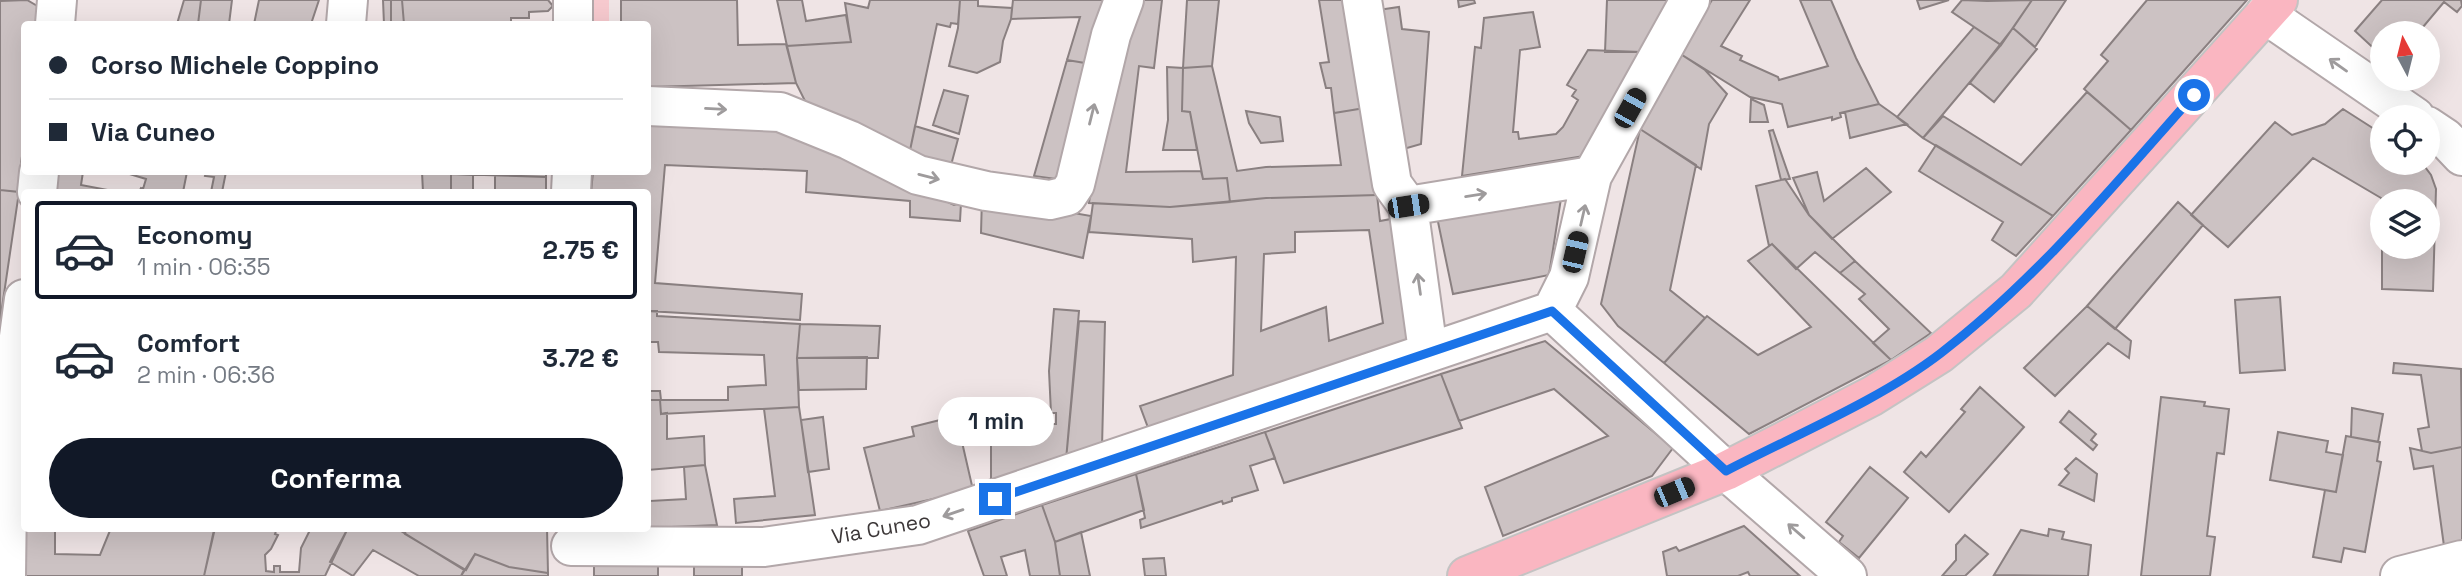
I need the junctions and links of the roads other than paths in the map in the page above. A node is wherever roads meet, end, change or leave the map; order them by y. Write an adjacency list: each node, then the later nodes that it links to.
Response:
1 (57, 0): 8 (street)
2 (348, 0): 9 (street)
3 (573, 0): 10 (street)
4 (1124, 0): 12 (street, one-way to 4)
5 (1362, 0): 16 (street)
6 (1690, 0): 15 (street)
7 (2272, 7): 11 (street, one-way to 7); 21 (main road)
8 (55, 21)
9 (346, 21)
10 (573, 21)
11 (2399, 105)
12 (651, 106)
13 (2440, 135): 14 (street)
14 (2462, 156)
15 (1592, 176): 16 (street, one-way to 15); 17 (street, one-way to 15)
16 (1408, 206): 19 (street, one-way to 16)
17 (1552, 311): 19 (street, Via Cuneo); 21 (street)
18 (21, 317): 20 (street)
19 (1428, 351): 24 (street, Via Cuneo, one-way to 24)
20 (4, 418): 25 (street)
21 (1726, 471): 26 (main road); 27 (street, one-way to 21)
22 (571, 550): 24 (street, Via Cuneo)
23 (2462, 559): 28 (street)
24 (764, 561)
25 (6, 576)
26 (1467, 576)
27 (1847, 576)
28 (2400, 576)

